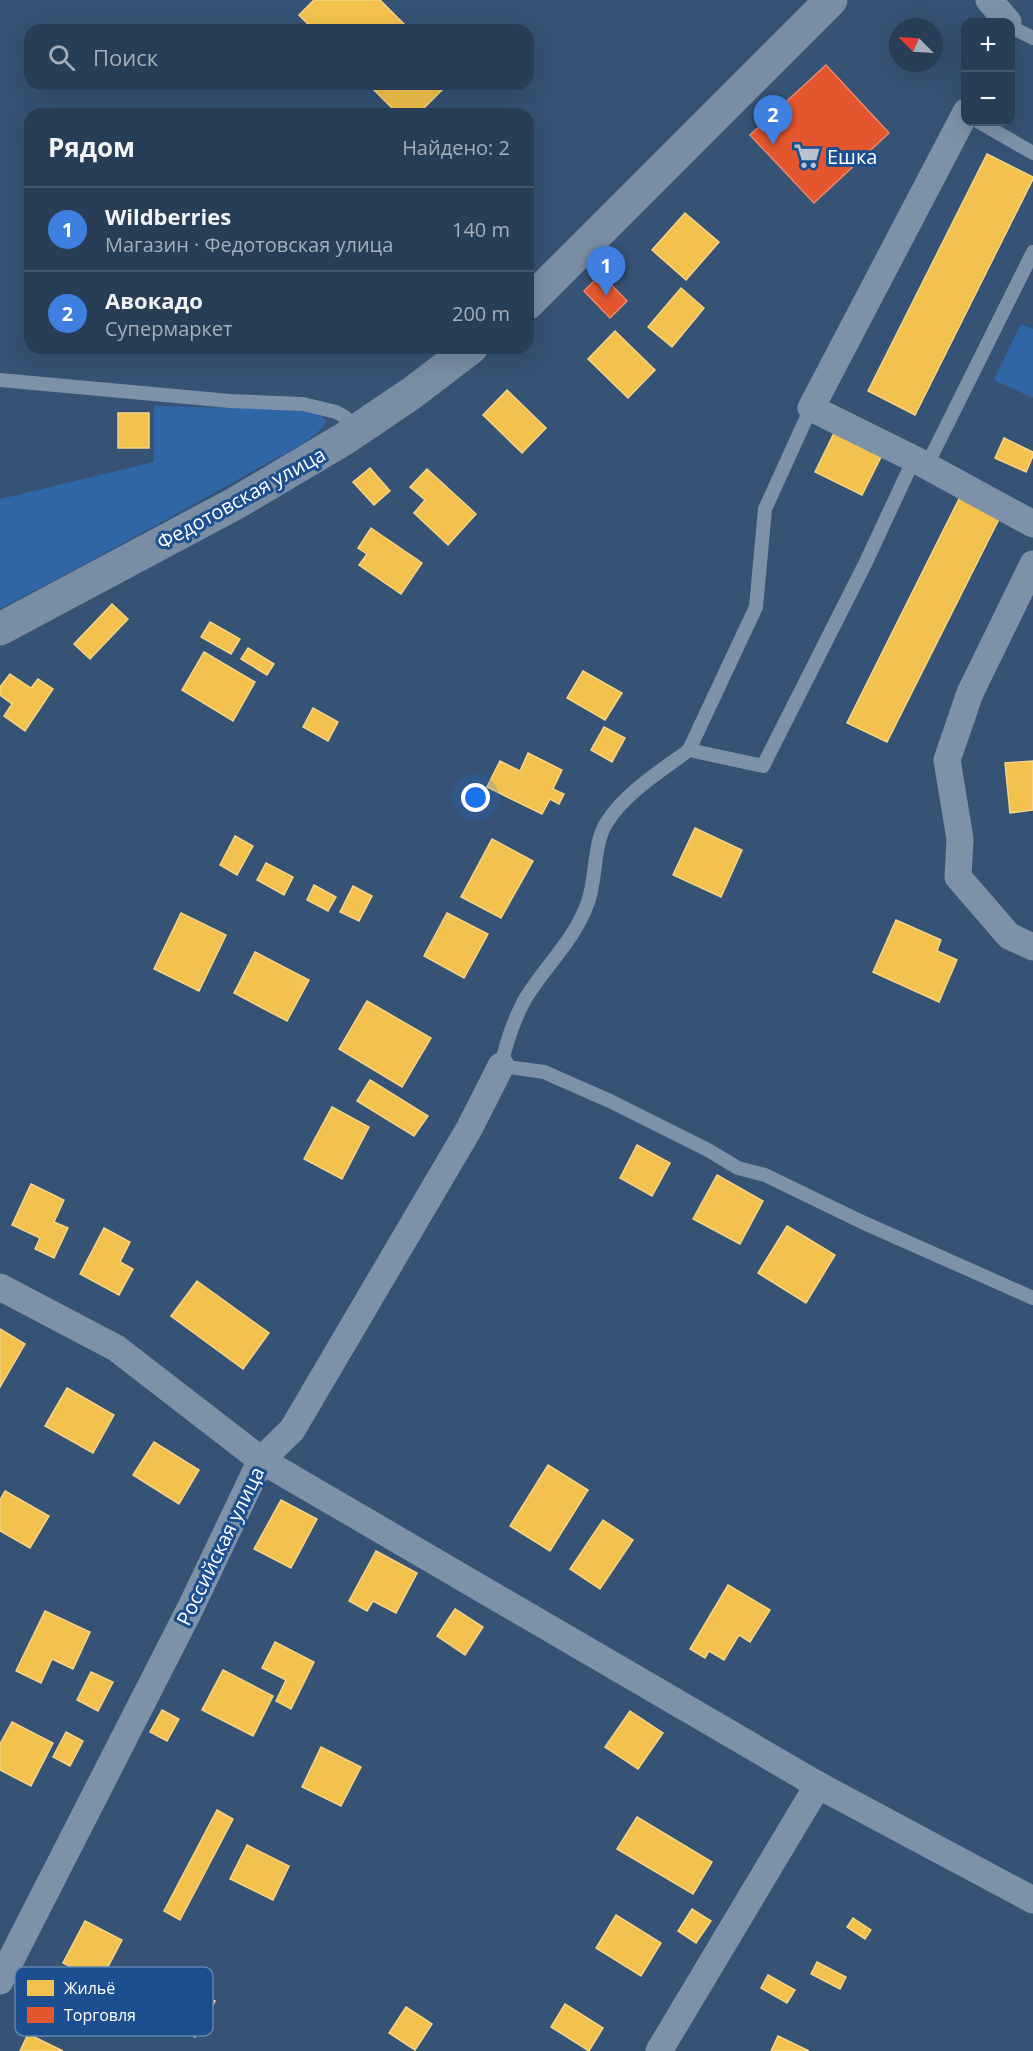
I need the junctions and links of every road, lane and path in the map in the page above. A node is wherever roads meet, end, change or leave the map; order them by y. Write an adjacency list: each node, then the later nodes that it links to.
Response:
1 (831, 0): 8 (street)
2 (989, 0): 3 (street)
3 (1006, 18)
4 (961, 121): 11 (street)
5 (986, 126): 6 (lane)
6 (1033, 153)
7 (1033, 252): 13 (lane)
8 (534, 297)
9 (463, 354): 12 (street, Федотовская улица)
10 (0, 380): 12 (lane)
11 (811, 408): 13 (street); 17 (lane)
12 (355, 432): 16 (street, Федотовская улица)
13 (920, 463): 14 (street); 17 (lane)
14 (1033, 524)
15 (1031, 573): 18 (street)
16 (0, 629)
17 (689, 750): 19 (lane)
18 (1033, 947)
19 (501, 1066): 21 (lane); 22 (street, Российская улица)
20 (0, 1287): 22 (street)
21 (1033, 1298)
22 (261, 1460): 23 (street); 25 (street, Российская улица)
23 (818, 1785): 24 (street); 26 (street)
24 (1033, 1900)
25 (0, 1981)
26 (659, 2051)

